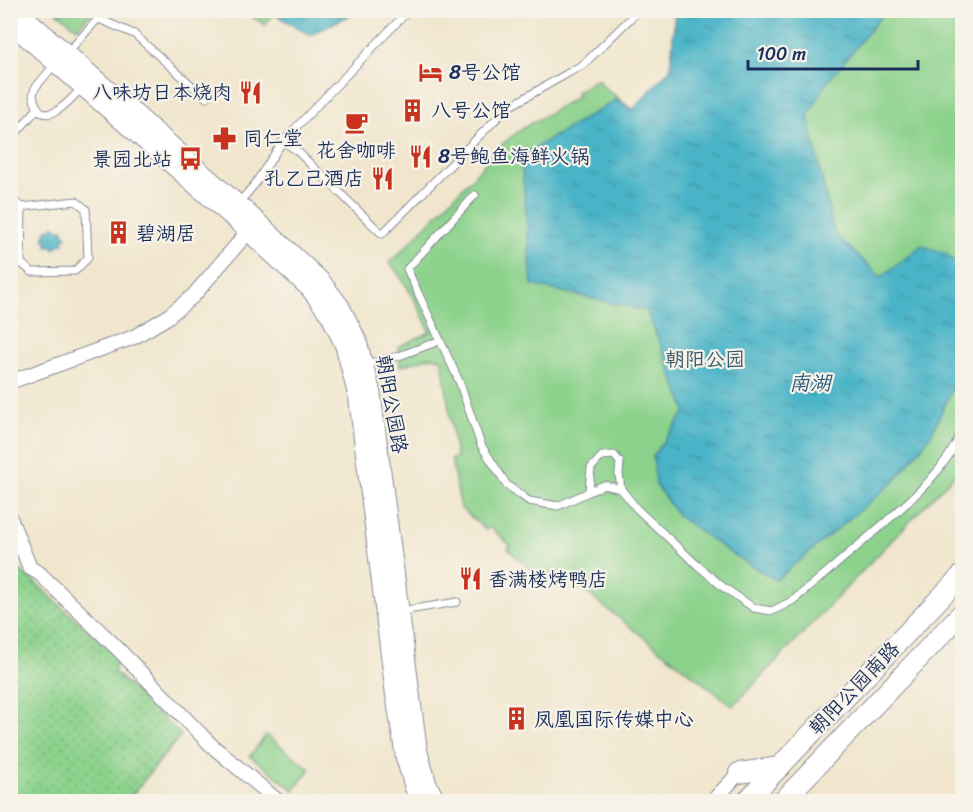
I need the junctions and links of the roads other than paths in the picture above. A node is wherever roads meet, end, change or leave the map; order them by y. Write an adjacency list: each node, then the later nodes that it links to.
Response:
1 (17, 10): 7 (main road, 朝阳公园路)
2 (106, 10): 5 (lane)
3 (409, 10): 12 (lane)
4 (639, 10): 12 (lane)
5 (99, 19): 7 (lane); 9 (lane)
6 (10, 23): 7 (main road, 朝阳公园路)
7 (61, 58): 8 (main road, 朝阳公园路); 10 (lane); 15 (main road, 朝阳公园路)
8 (83, 86): 10 (lane); 17 (main road, 朝阳公园路)
9 (206, 98)
10 (38, 108): 11 (lane)
11 (10, 140)
12 (284, 141): 15 (lane)
13 (476, 195): 18 (lane)
14 (10, 198): 16 (lane)
15 (238, 204): 17 (main road, 朝阳公园路)
16 (22, 207): 16 (lane)
17 (253, 226): 19 (main road, 朝阳公园路); 20 (street); 32 (main road, 朝阳公园路)
18 (439, 341): 19 (lane); 23 (lane)
19 (363, 365): 27 (main road, 朝阳公园路)
20 (10, 382)
21 (963, 430): 22 (lane)
22 (621, 489): 23 (lane); 23 (lane)
23 (589, 490)
24 (10, 518): 31 (street)
25 (963, 575): 29 (main road, 朝阳公园南路)
26 (457, 602): 27 (lane)
27 (399, 611): 33 (main road, 朝阳公园路)
28 (963, 613): 36 (main road, 朝阳公园南路)
29 (780, 767): 30 (main road); 35 (main road, 朝阳公园南路)
30 (739, 773): 34 (street)
31 (279, 801)
32 (420, 801)
33 (437, 801)
34 (711, 801)
35 (746, 801)
36 (782, 801)

